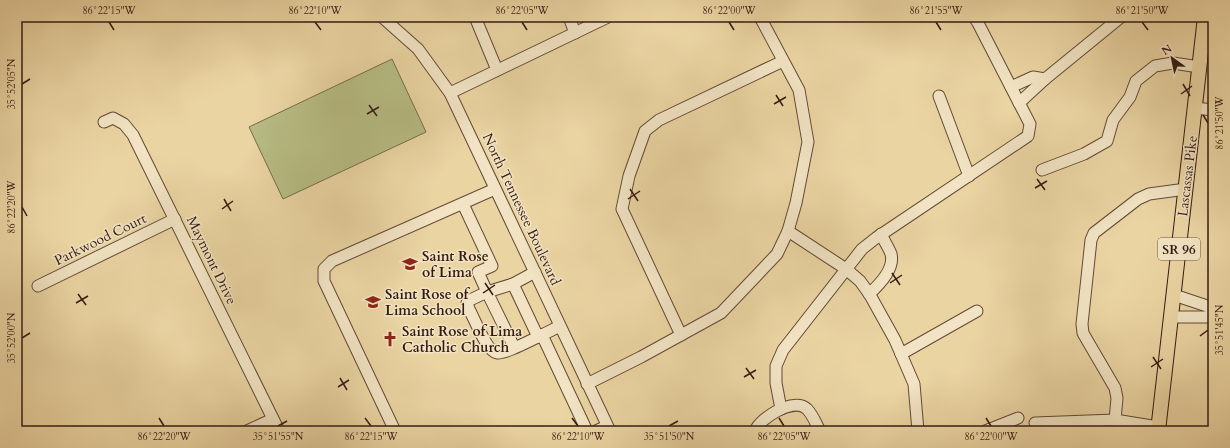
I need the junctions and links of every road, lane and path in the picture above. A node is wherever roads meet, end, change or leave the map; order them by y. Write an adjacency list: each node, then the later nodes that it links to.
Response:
1 (382, 17): 15 (street, North Tennessee Boulevard)
2 (475, 17): 12 (street)
3 (569, 17): 9 (street)
4 (608, 17): 9 (street)
5 (760, 17): 10 (street)
6 (974, 17): 14 (street)
7 (1121, 17): 13 (street)
8 (1205, 17): 11 (main road, Lascassas Pike / SR 96)
9 (575, 33): 12 (street)
10 (783, 61): 27 (street); 41 (street)
11 (1199, 67): 18 (main road, Lascassas Pike / SR 96); 21 (street)
12 (498, 70): 15 (street)
13 (1045, 79): 14 (street); 17 (street)
14 (1010, 87): 17 (street)
15 (450, 93): 23 (street, North Tennessee Boulevard)
16 (939, 96): 22 (street)
17 (1019, 104): 22 (street)
18 (1196, 108): 19 (street); 24 (main road, Lascassas Pike / SR 96)
19 (1213, 110)
20 (104, 122): 26 (street, Maymont Drive)
21 (1042, 170)
22 (969, 176): 28 (street)
23 (495, 189): 25 (street); 30 (street, North Tennessee Boulevard)
24 (1186, 189): 35 (main road, Lascassas Pike / SR 96); 50 (street)
25 (462, 204): 33 (street); 55 (street)
26 (175, 219): 32 (street, Parkwood Court); 47 (street, Maymont Drive)
27 (788, 231): 29 (street); 41 (street)
28 (881, 234): 29 (street); 34 (street)
29 (846, 269): 34 (street); 46 (street)
30 (535, 272): 31 (street); 40 (street, North Tennessee Boulevard)
31 (512, 284): 33 (street); 42 (street)
32 (38, 286)
33 (487, 292): 43 (street); 43 (street)
34 (869, 294): 44 (street)
35 (1174, 295): 37 (street); 38 (main road, Lascassas Pike / SR 96)
36 (977, 311): 44 (street)
37 (1213, 311)
38 (1171, 317): 39 (street); 52 (main road, Lascassas Pike / SR 96)
39 (1213, 317)
40 (560, 326): 42 (street); 45 (street, North Tennessee Boulevard)
41 (681, 335): 45 (street)
42 (540, 336): 43 (street); 56 (street)
43 (514, 347)
44 (901, 354): 60 (street)
45 (587, 384): 51 (street, North Tennessee Boulevard)
46 (781, 409): 58 (street); 59 (street)
47 (273, 418): 53 (street); 54 (street, Maymont Drive)
48 (1018, 418): 61 (street)
49 (1035, 423): 50 (street)
50 (1118, 424): 52 (street)
51 (608, 428): 57 (street)
52 (1158, 429)
53 (247, 431)
54 (279, 431)
55 (395, 431)
56 (588, 431)
57 (596, 431)
58 (755, 431)
59 (820, 431)
60 (918, 431)
61 (985, 431)

